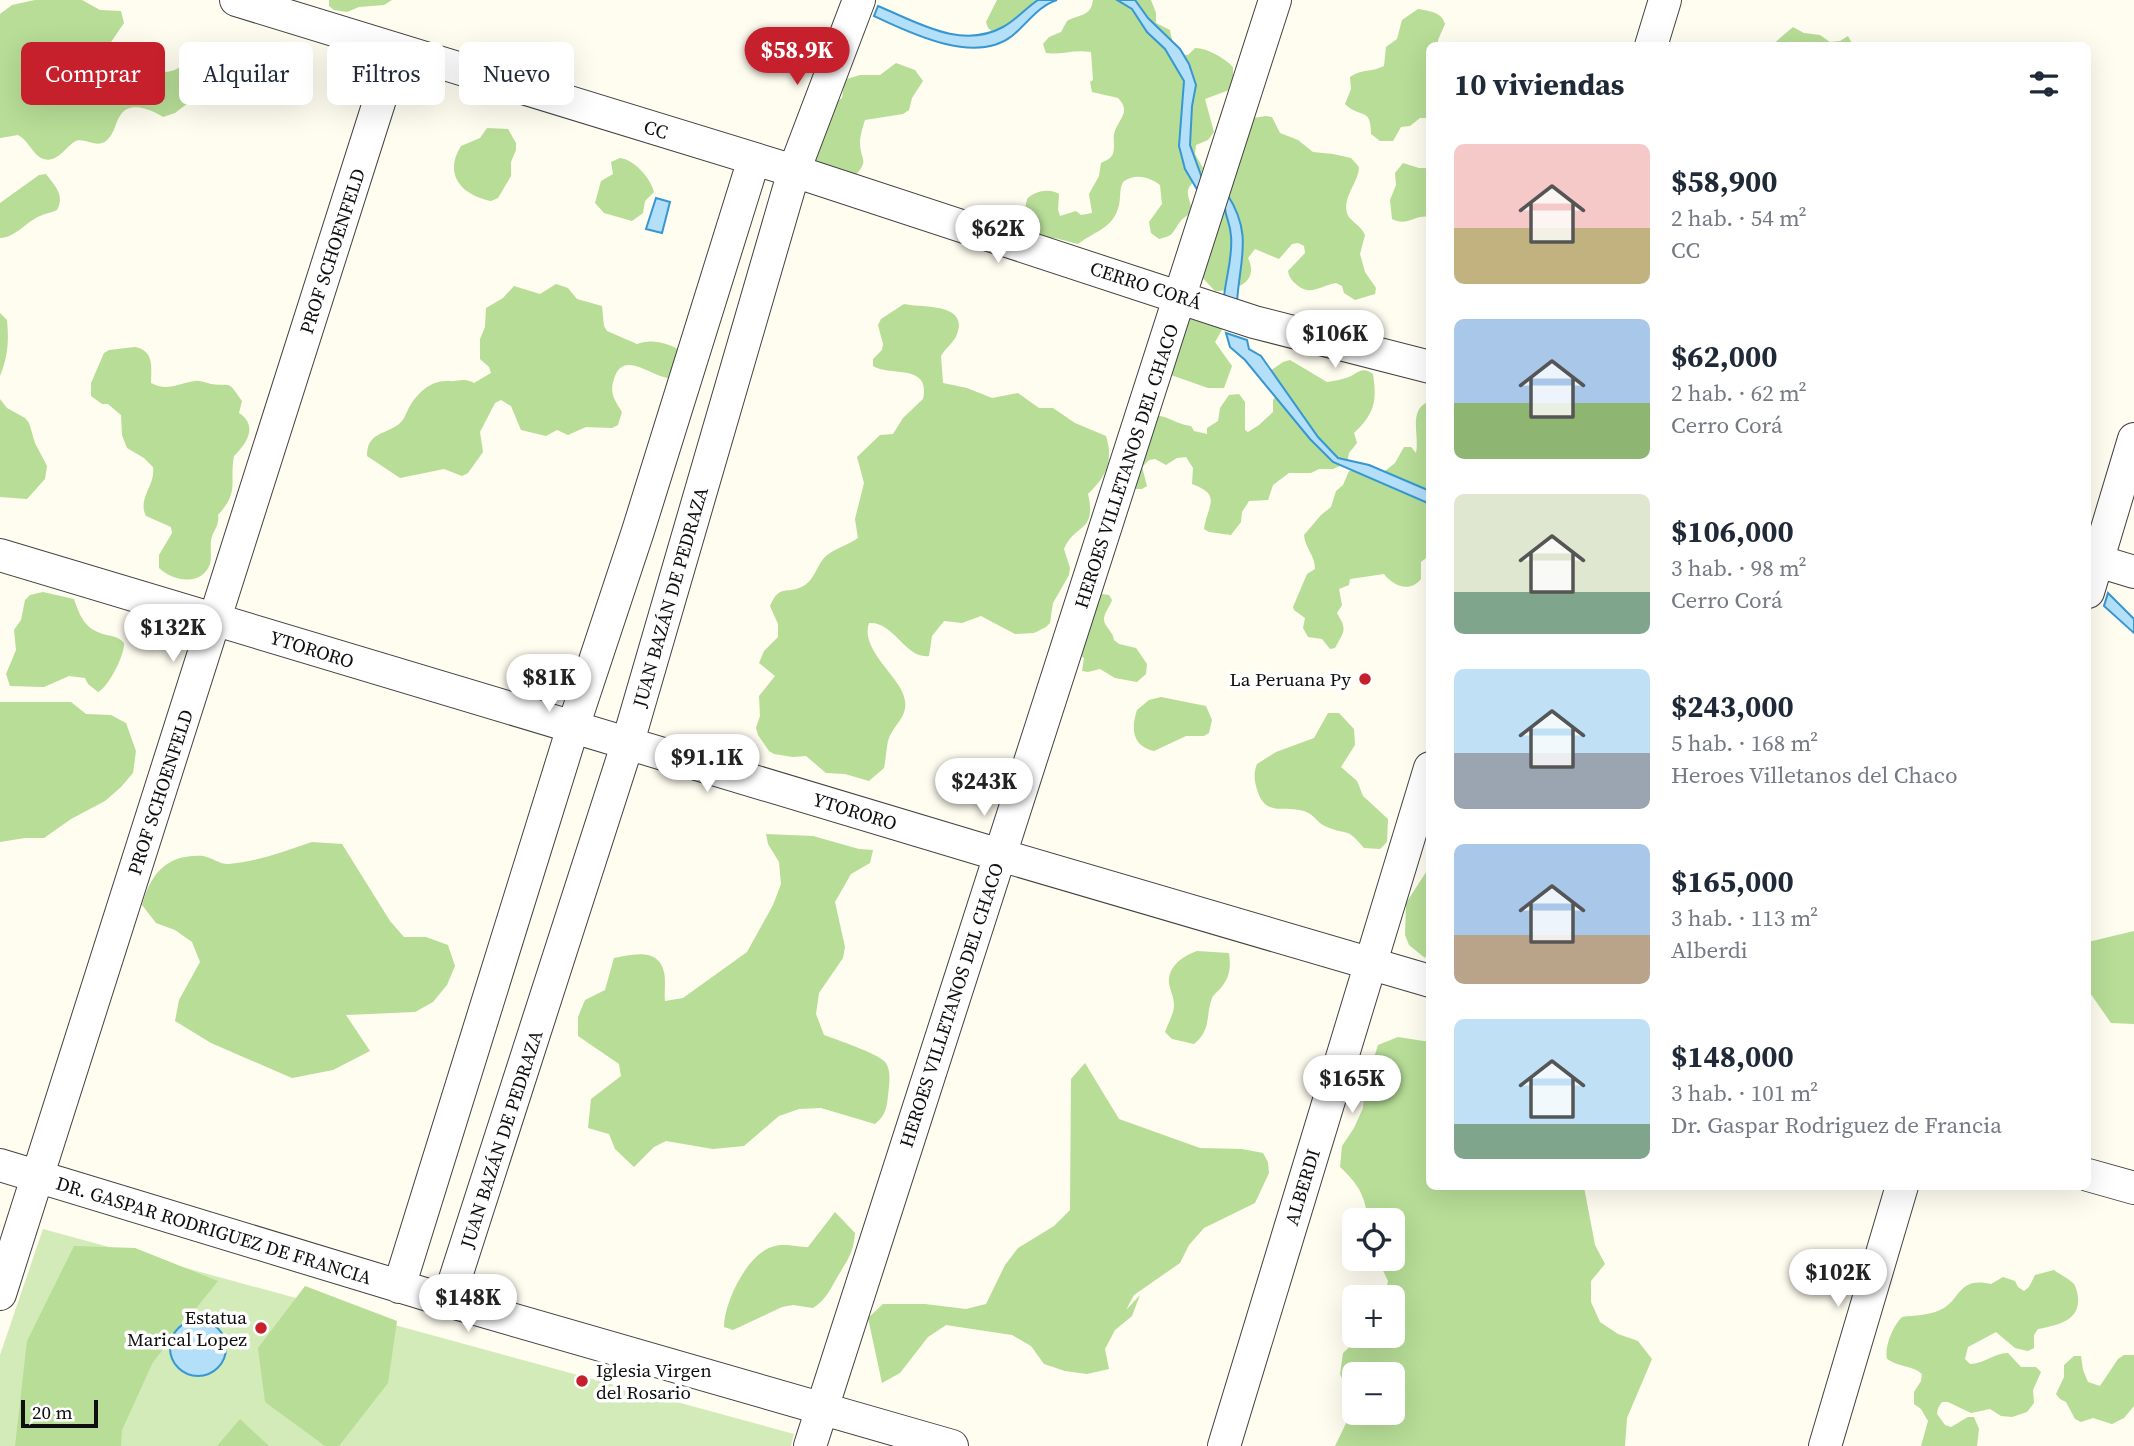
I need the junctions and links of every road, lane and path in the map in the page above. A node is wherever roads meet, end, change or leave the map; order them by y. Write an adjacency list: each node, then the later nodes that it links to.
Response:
1 (236, 0): 5 (street, CC)
2 (1275, 0): 11 (street, HEROES VILLETANOS DEL CHACO)
3 (1665, 0): 6 (street)
4 (854, 11): 10 (street, JUAN BAZÁN DE PEDRAZA)
5 (373, 42)
6 (1652, 42)
7 (445, 64): 9 (street, CC)
8 (378, 105): 17 (street, PROF SCHOENFELD)
9 (754, 159): 10 (street, CC); 18 (street)
10 (794, 171): 11 (street, CERRO CORÁ); 19 (street, JUAN BAZÁN DE PEDRAZA)
11 (1181, 296): 12 (street, CERRO CORÁ); 21 (street, HEROES VILLETANOS DEL CHACO)
12 (1426, 366)
13 (2134, 439): 16 (street)
14 (0, 555): 17 (street, YTORORO)
15 (2134, 572): 16 (street)
16 (2091, 574)
17 (215, 619): 18 (street, YTORORO); 25 (street, PROF SCHOENFELD)
18 (573, 727): 19 (street, YTORORO); 29 (street)
19 (628, 743): 21 (street, YTORORO); 31 (street, JUAN BAZÁN DE PEDRAZA)
20 (1426, 781): 22 (street, ALBERDI)
21 (1000, 855): 22 (street, YTORORO); 32 (street, HEROES VILLETANOS DEL CHACO)
22 (1371, 963): 23 (street, YTORORO); 35 (street, ALBERDI)
23 (1426, 980)
24 (0, 1165): 25 (street, DR. GASPAR RODRIGUEZ DE FRANCIA)
25 (37, 1176): 29 (street, DR. GASPAR RODRIGUEZ DE FRANCIA); 30 (street, PROF SCHOENFELD)
26 (2091, 1176): 27 (street)
27 (2134, 1188)
28 (1901, 1190): 36 (street)
29 (400, 1287): 31 (street, DR. GASPAR RODRIGUEZ DE FRANCIA)
30 (0, 1294)
31 (448, 1301): 32 (street, DR. GASPAR RODRIGUEZ DE FRANCIA)
32 (821, 1409): 33 (street, HEROES VILLETANOS DEL CHACO); 34 (street, DR. GASPAR RODRIGUEZ DE FRANCIA)
33 (810, 1446)
34 (952, 1446)
35 (1224, 1446)
36 (1825, 1446)

